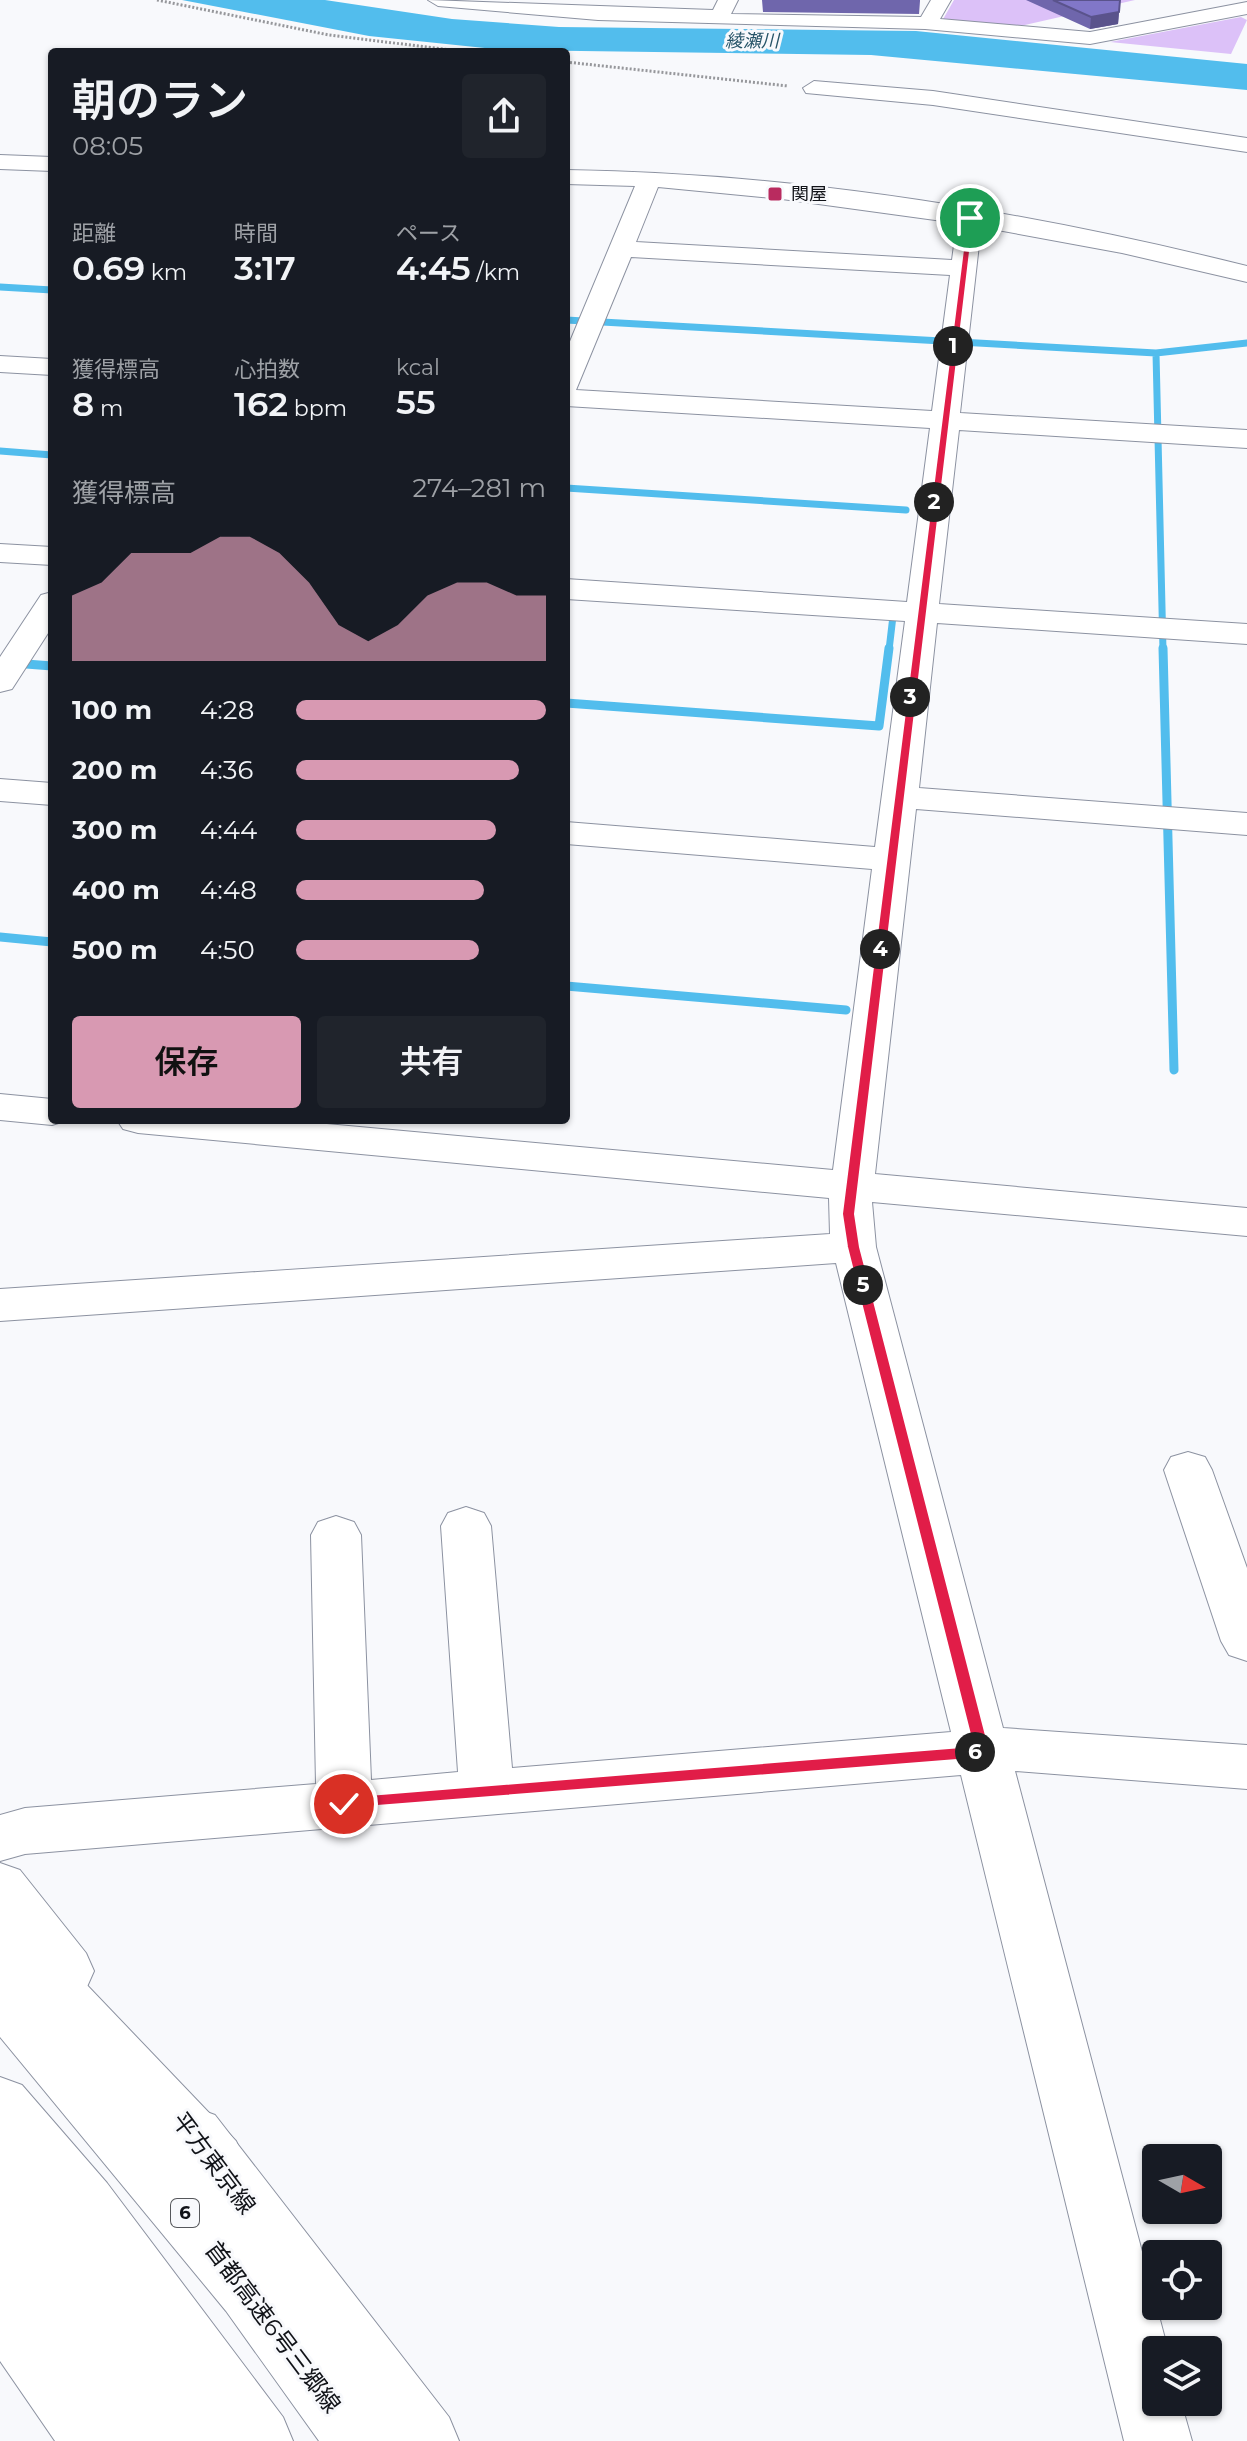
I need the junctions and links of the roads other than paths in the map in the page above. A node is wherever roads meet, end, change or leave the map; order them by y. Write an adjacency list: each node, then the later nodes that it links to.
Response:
1 (941, 0): 6 (main road)
2 (449, 1): 3 (main road)
3 (545, 5): 4 (main road)
4 (724, 8): 6 (main road)
5 (1247, 8): 6 (main road)
6 (928, 23)
7 (814, 88): 8 (main road)
8 (1247, 145)
9 (48, 164): 10 (main road)
10 (3, 166)
11 (570, 177): 12 (main road)
12 (650, 178): 13 (main road); 14 (main road)
13 (970, 218): 15 (main road); 16 (main road)
14 (621, 249): 15 (main road); 19 (main road)
15 (962, 268): 21 (main road)
16 (1247, 274)
17 (0, 364): 18 (main road)
18 (48, 367)
19 (570, 375)
20 (570, 398): 21 (main road)
21 (944, 421): 22 (main road); 27 (main road)
22 (1247, 439)
23 (0, 553): 24 (main road)
24 (48, 556)
25 (570, 589): 27 (main road)
26 (48, 608): 29 (main road)
27 (921, 611): 28 (main road); 32 (main road)
28 (1247, 634)
29 (0, 682)
30 (0, 790): 31 (main road)
31 (48, 794)
32 (898, 797): 33 (main road); 35 (main road)
33 (1247, 824)
34 (570, 833): 35 (main road)
35 (891, 859): 40 (main road)
36 (0, 1107): 37 (main road)
37 (48, 1112)
38 (221, 1124): 39 (main road)
39 (283, 1127): 40 (main road)
40 (850, 1185): 41 (main road); 42 (main road)
41 (1247, 1222)
42 (854, 1247): 43 (main road); 48 (main road)
43 (0, 1305)
44 (1188, 1470): 47 (main road)
45 (466, 1526): 50 (main road)
46 (336, 1535): 51 (main road)
47 (1247, 1641)
48 (982, 1751): 49 (main road); 50 (main road); 67 (main road)
49 (1247, 1767)
50 (487, 1791): 51 (main road)
51 (344, 1804): 52 (main road)
52 (0, 1838)
53 (0, 1887): 57 (main road, 平方東京線)
54 (0, 1933): 55 (main road)
55 (27, 1992): 57 (main road); 65 (main road, 首都高速6号三郷線 / 6)
56 (0, 2105): 64 (main road)
57 (214, 2161): 66 (main road, 平方東京線)
58 (0, 2176): 63 (main road)
59 (0, 2231): 62 (main road)
60 (0, 2306): 61 (main road)
61 (96, 2441)
62 (158, 2441)
63 (203, 2441)
64 (259, 2441)
65 (360, 2441)
66 (425, 2441)
67 (1158, 2441)

